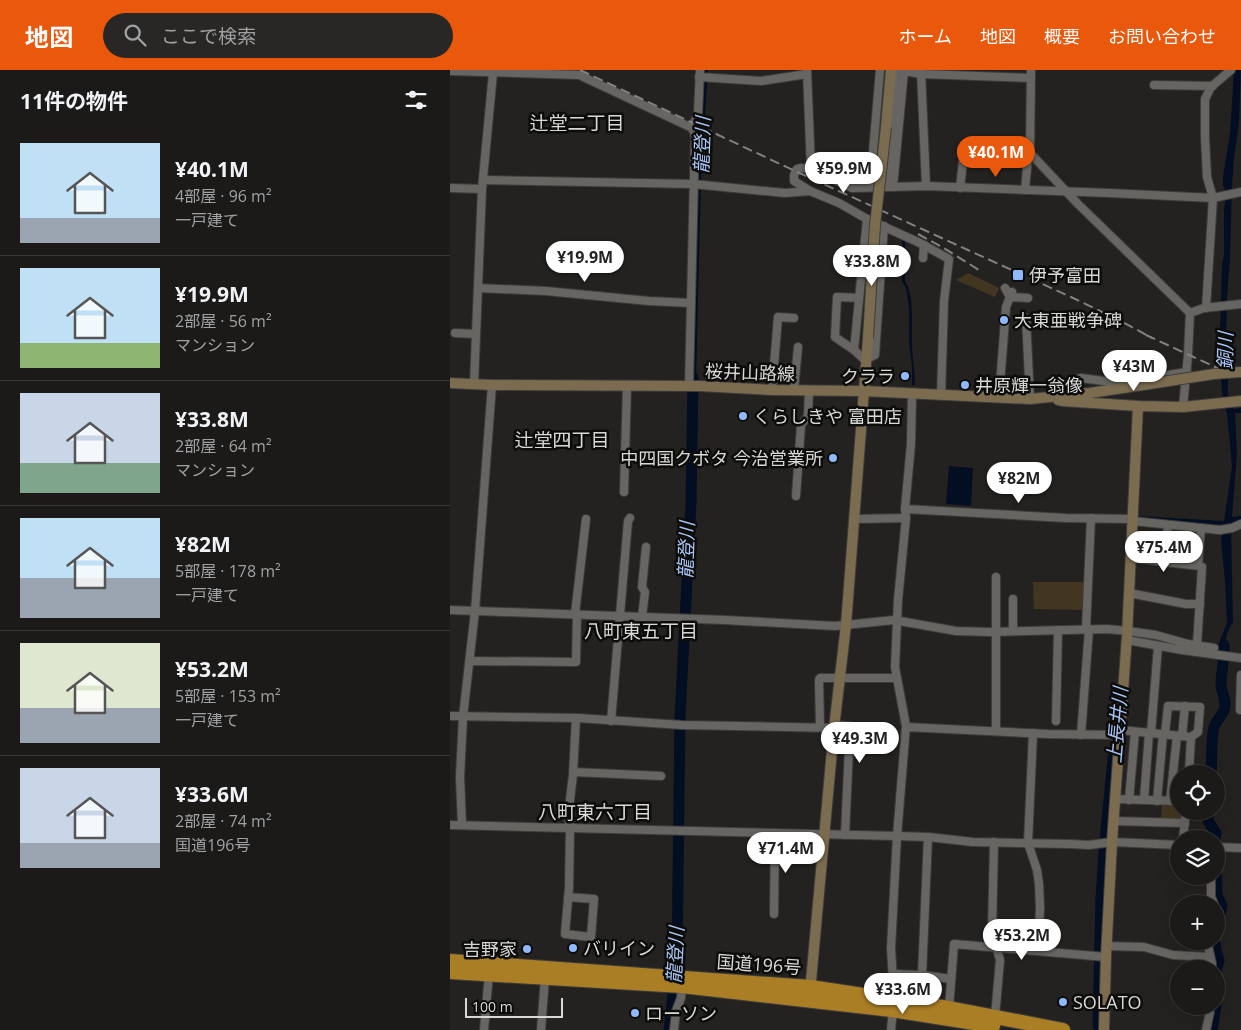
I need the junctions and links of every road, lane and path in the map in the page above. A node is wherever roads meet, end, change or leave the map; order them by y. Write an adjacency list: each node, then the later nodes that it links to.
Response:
1 (880, 70): 24 (street)
2 (891, 70): 49 (street, bridge)
3 (899, 70): 8 (street); 22 (street)
4 (1231, 70): 14 (street)
5 (450, 71): 9 (street)
6 (516, 72): 9 (street); 15 (street)
7 (807, 72): 11 (street); 18 (street)
8 (921, 72): 10 (street); 21 (street)
9 (493, 73): 19 (street)
10 (961, 73): 12 (street)
11 (700, 74): 15 (street)
12 (1031, 74): 17 (street)
13 (1154, 85): 14 (street)
14 (1213, 86): 31 (street)
15 (692, 128): 20 (street)
16 (964, 152): 25 (street)
17 (1030, 153): 27 (street); 29 (street)
18 (811, 169): 24 (street); 28 (street)
19 (483, 180): 20 (street); 26 (street)
20 (694, 184): 28 (street); 39 (street)
21 (926, 186): 22 (street); 25 (street)
22 (890, 187): 24 (street)
23 (450, 188): 26 (street)
24 (870, 188)
25 (960, 188): 27 (street)
26 (482, 189): 36 (street)
27 (1025, 190): 29 (street)
28 (810, 191): 32 (street)
29 (1066, 192): 31 (street); 42 (street)
30 (1241, 192): 31 (street)
31 (1213, 198): 41 (street)
32 (867, 219): 33 (street); 37 (street)
33 (884, 226): 34 (street); 49 (street)
34 (924, 245): 35 (street); 63 (street)
35 (923, 258)
36 (478, 288): 39 (street); 46 (street)
37 (859, 298): 48 (street); 48 (street)
38 (1028, 298): 65 (street)
39 (691, 302): 56 (street)
40 (1241, 304): 41 (street)
41 (1206, 308): 42 (street)
42 (1190, 313): 50 (street)
43 (794, 318): 57 (street)
44 (1026, 318): 66 (street)
45 (455, 333): 46 (street)
46 (476, 334): 53 (street)
47 (798, 348): 58 (street)
48 (854, 350): 49 (street)
49 (866, 360): 60 (street)
50 (1187, 372): 62 (street); 69 (street)
51 (1241, 372): 62 (street, 桜井山路線, bridge)
52 (450, 383): 53 (street, 桜井山路線)
53 (474, 384): 54 (street, 桜井山路線)
54 (492, 385): 55 (street, 桜井山路線); 91 (street)
55 (627, 386): 56 (street, 桜井山路線); 70 (street)
56 (689, 386): 57 (street, 桜井山路線)
57 (772, 390): 58 (street, 桜井山路線)
58 (794, 390): 59 (street, 桜井山路線)
59 (810, 390): 60 (street, 桜井山路線); 71 (street)
60 (863, 392): 61 (street, 桜井山路線); 77 (street)
61 (912, 394): 63 (street, 桜井山路線); 72 (street)
62 (1073, 394): 64 (street, 桜井山路線)
63 (941, 396): 65 (street, 桜井山路線)
64 (1048, 396): 66 (street, 桜井山路線); 68 (street, 桜井山路線)
65 (998, 397): 66 (street, 桜井山路線)
66 (1030, 398)
67 (1241, 401): 69 (street, 桜井山路線)
68 (1138, 406): 69 (street, 桜井山路線); 78 (street)
69 (1183, 407)
70 (624, 492)
71 (796, 496)
72 (905, 509): 74 (street); 75 (street)
73 (630, 518): 93 (street)
74 (906, 518): 77 (street); 95 (street)
75 (1092, 518): 78 (street); 97 (street)
76 (586, 519): 92 (street)
77 (854, 519): 96 (street)
78 (1132, 520): 79 (street); 83 (street)
79 (1168, 524): 81 (street); 84 (street)
80 (1241, 524): 81 (street)
81 (1201, 528): 85 (street)
82 (646, 547): 94 (street)
83 (1131, 558): 84 (street); 87 (street)
84 (1164, 562): 85 (street)
85 (1200, 566): 89 (street)
86 (996, 577): 100 (street)
87 (1129, 593): 89 (street); 101 (street)
88 (1013, 599): 99 (street)
89 (1200, 604): 104 (street)
90 (450, 610): 91 (street)
91 (475, 611): 92 (street); 106 (street)
92 (576, 615): 93 (street); 106 (street)
93 (620, 616): 94 (street); 115 (street)
94 (642, 617): 96 (street)
95 (896, 621): 96 (street); 100 (street); 109 (street)
96 (846, 625): 108 (street)
97 (1088, 629): 98 (street); 101 (street); 126 (street)
98 (1058, 630): 99 (street); 116 (street)
99 (1013, 631): 100 (street)
100 (995, 632): 120 (street)
101 (1127, 635): 102 (street); 104 (street); 122 (street)
102 (1158, 646): 104 (street); 123 (street)
103 (1214, 648): 104 (street)
104 (1198, 649): 105 (street)
105 (1241, 658)
106 (470, 661): 113 (street)
107 (1241, 675): 111 (street)
108 (840, 677): 109 (street); 117 (street); 119 (street)
109 (896, 678): 118 (street)
110 (1185, 706): 125 (street); 127 (street); 128 (street)
111 (1240, 710)
112 (450, 716): 113 (street)
113 (463, 717): 114 (street); 144 (street)
114 (576, 718): 115 (street); 133 (street)
115 (611, 720): 119 (street)
116 (1056, 721)
117 (834, 726): 119 (street); 148 (street); 149 (street)
118 (906, 727): 120 (street); 150 (street)
119 (820, 728)
120 (996, 731): 124 (street)
121 (1135, 732): 122 (street); 123 (street); 136 (street)
122 (1120, 733): 126 (street); 135 (street)
123 (1150, 733): 125 (street); 137 (street)
124 (1033, 734): 126 (street); 154 (street)
125 (1164, 734): 127 (street); 131 (street)
126 (1081, 735)
127 (1179, 736): 128 (street); 129 (street)
128 (1191, 737): 130 (street)
129 (1174, 765)
130 (1189, 765)
131 (1160, 767): 132 (street); 138 (street)
132 (1170, 768)
133 (574, 772): 134 (street); 145 (street)
134 (661, 776)
135 (1115, 800): 136 (street); 141 (street)
136 (1129, 800): 137 (street)
137 (1144, 800): 138 (street)
138 (1157, 801): 139 (street)
139 (1170, 801)
140 (1185, 820): 142 (street)
141 (1113, 821): 142 (street); 153 (street)
142 (1185, 823): 146 (street)
143 (450, 825): 144 (street)
144 (462, 825): 145 (street)
145 (570, 828): 147 (street); 158 (street)
146 (1184, 830)
147 (775, 833): 148 (street); 159 (street)
148 (825, 834): 149 (street); 174 (street)
149 (845, 835): 150 (street)
150 (897, 836): 151 (street); 169 (street)
151 (928, 837): 152 (street); 170 (street)
152 (994, 842): 154 (street); 160 (street)
153 (1112, 842): 154 (street); 155 (street); 163 (street)
154 (1028, 843): 162 (street)
155 (1170, 845)
156 (1225, 847): 157 (street)
157 (1241, 848)
158 (568, 898): 158 (street)
159 (774, 914)
160 (997, 948): 162 (street); 172 (street); 178 (street)
161 (1209, 950): 164 (street)
162 (1038, 951): 163 (street)
163 (1106, 952): 164 (street); 185 (street)
164 (1210, 957): 165 (street)
165 (1211, 960)
166 (450, 961): 173 (highway, 国道196号)
167 (450, 972): 168 (highway, 国道196号)
168 (489, 974): 171 (highway, 国道196号); 179 (street)
169 (893, 974): 170 (street); 175 (street)
170 (922, 975): 172 (street)
171 (545, 978): 173 (highway, 国道196号); 180 (street)
172 (950, 979): 176 (street)
173 (677, 981): 174 (highway, 国道196号); 181 (street)
174 (810, 994): 175 (highway, 国道196号)
175 (893, 1005): 176 (highway, 国道196号); 178 (highway, 国道196号); 182 (street)
176 (949, 1008): 178 (highway, 国道196号)
177 (1209, 1015): 186 (street)
178 (996, 1024): 183 (highway, 国道196号); 184 (highway, 国道196号)
179 (484, 1030)
180 (541, 1030)
181 (674, 1030)
182 (891, 1030)
183 (1014, 1030)
184 (1062, 1030)
185 (1104, 1030)
186 (1206, 1030)

